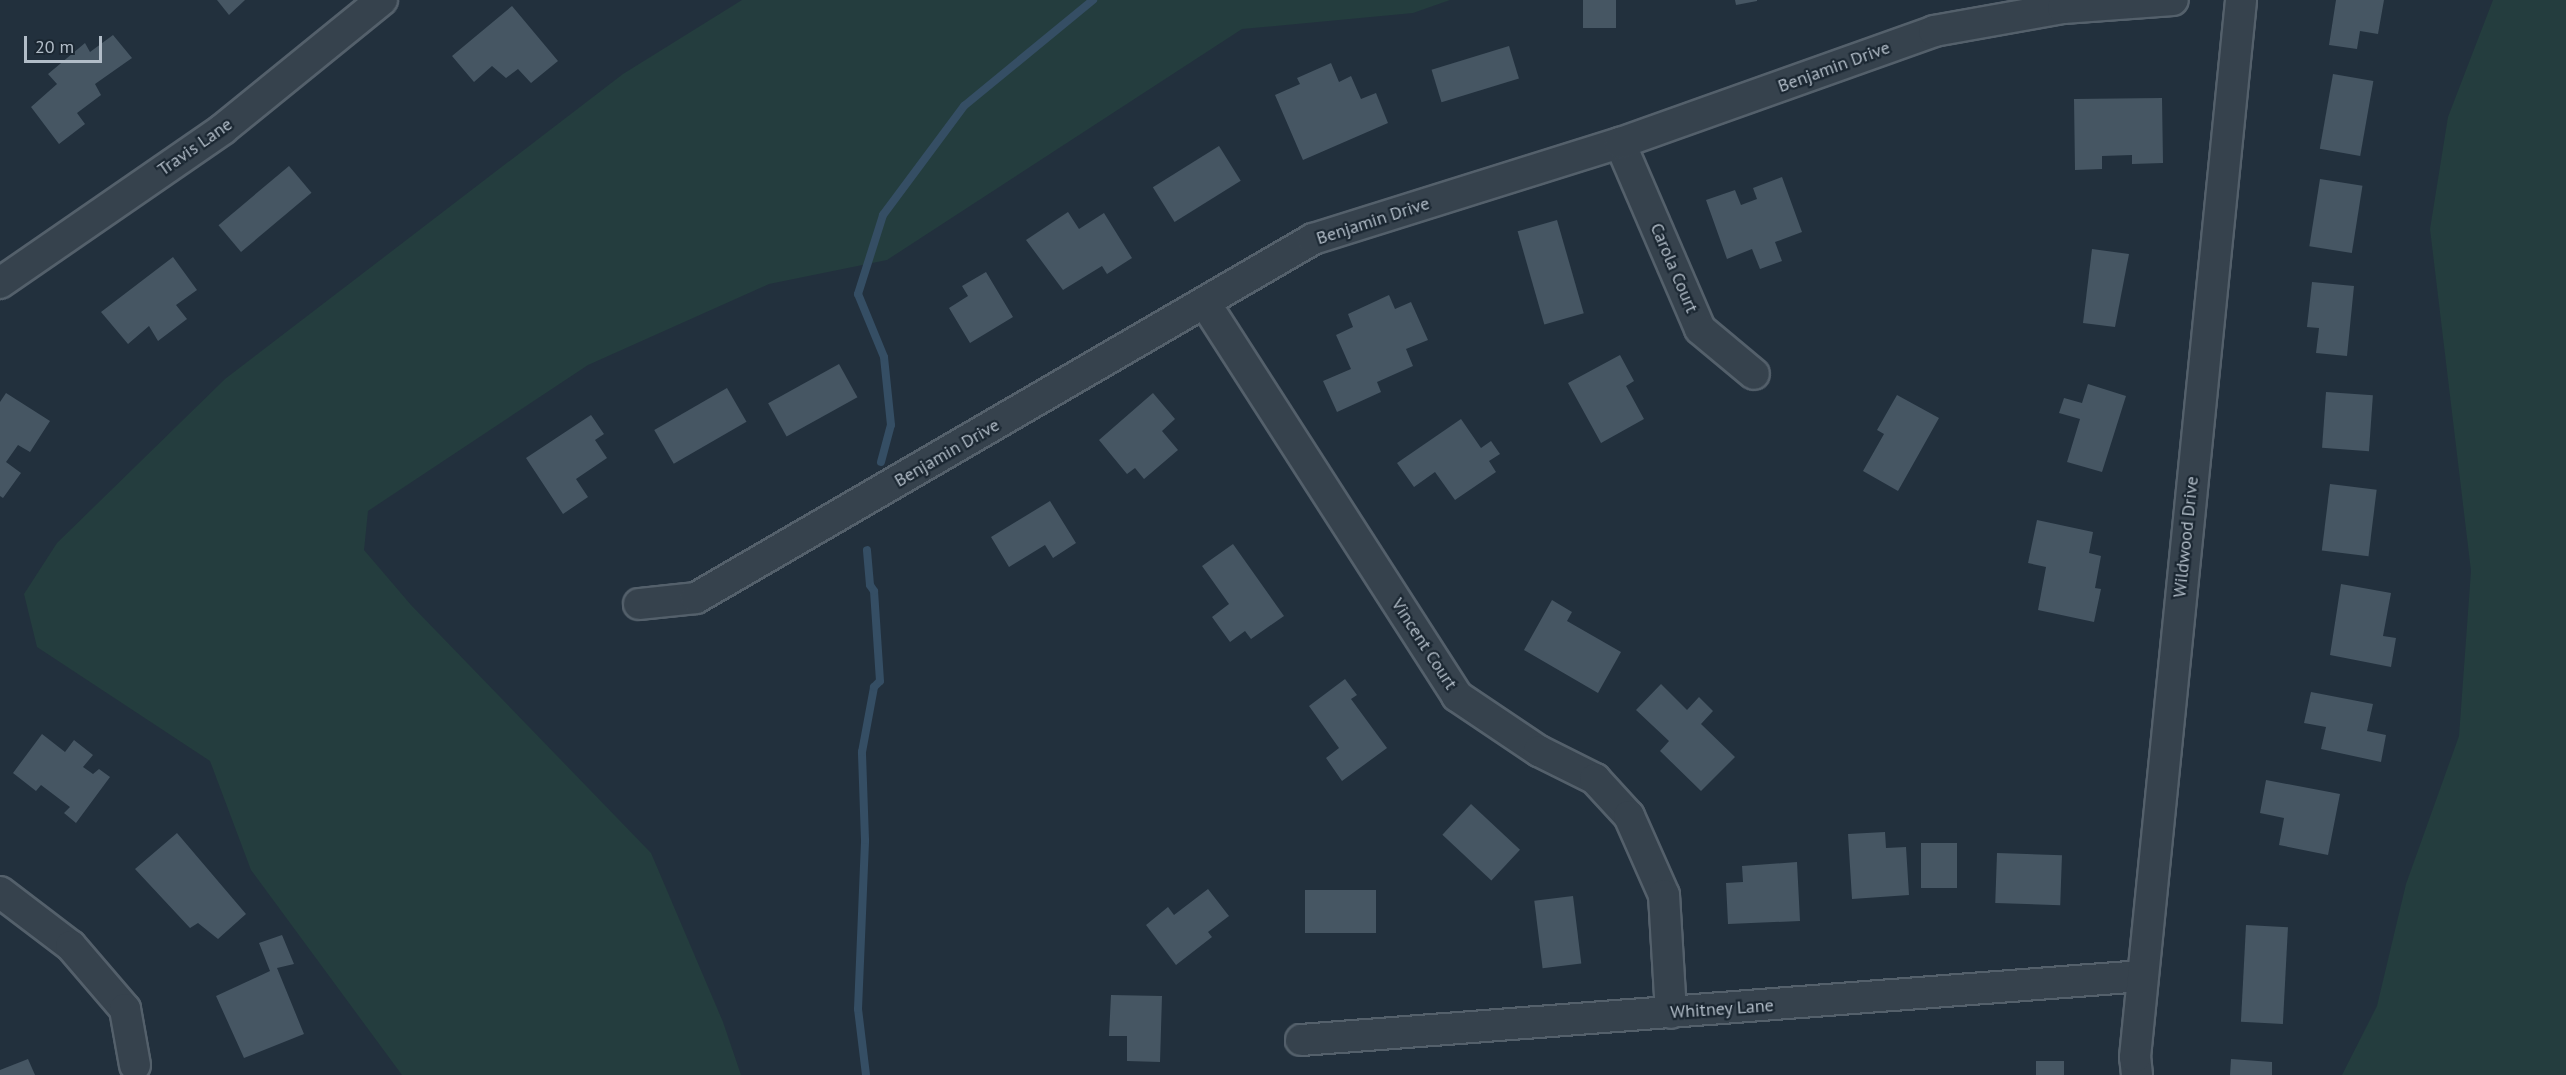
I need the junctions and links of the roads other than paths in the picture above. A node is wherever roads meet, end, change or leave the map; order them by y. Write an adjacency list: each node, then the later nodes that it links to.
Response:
1 (382, 0): 5 (street, Travis Lane)
2 (2173, 0): 4 (street, Benjamin Drive)
3 (2241, 0): 10 (street, Wildwood Drive)
4 (1620, 143): 6 (street, Benjamin Drive); 7 (street, Carola Court)
5 (0, 284)
6 (1205, 303): 8 (street, Benjamin Drive); 11 (street, Vincent Court)
7 (1754, 374)
8 (639, 604)
9 (0, 892): 13 (street)
10 (2143, 976): 11 (street, Whitney Lane); 14 (street, Wildwood Drive)
11 (1671, 1012): 12 (street, Whitney Lane)
12 (1301, 1040)
13 (135, 1065)
14 (2137, 1075)

